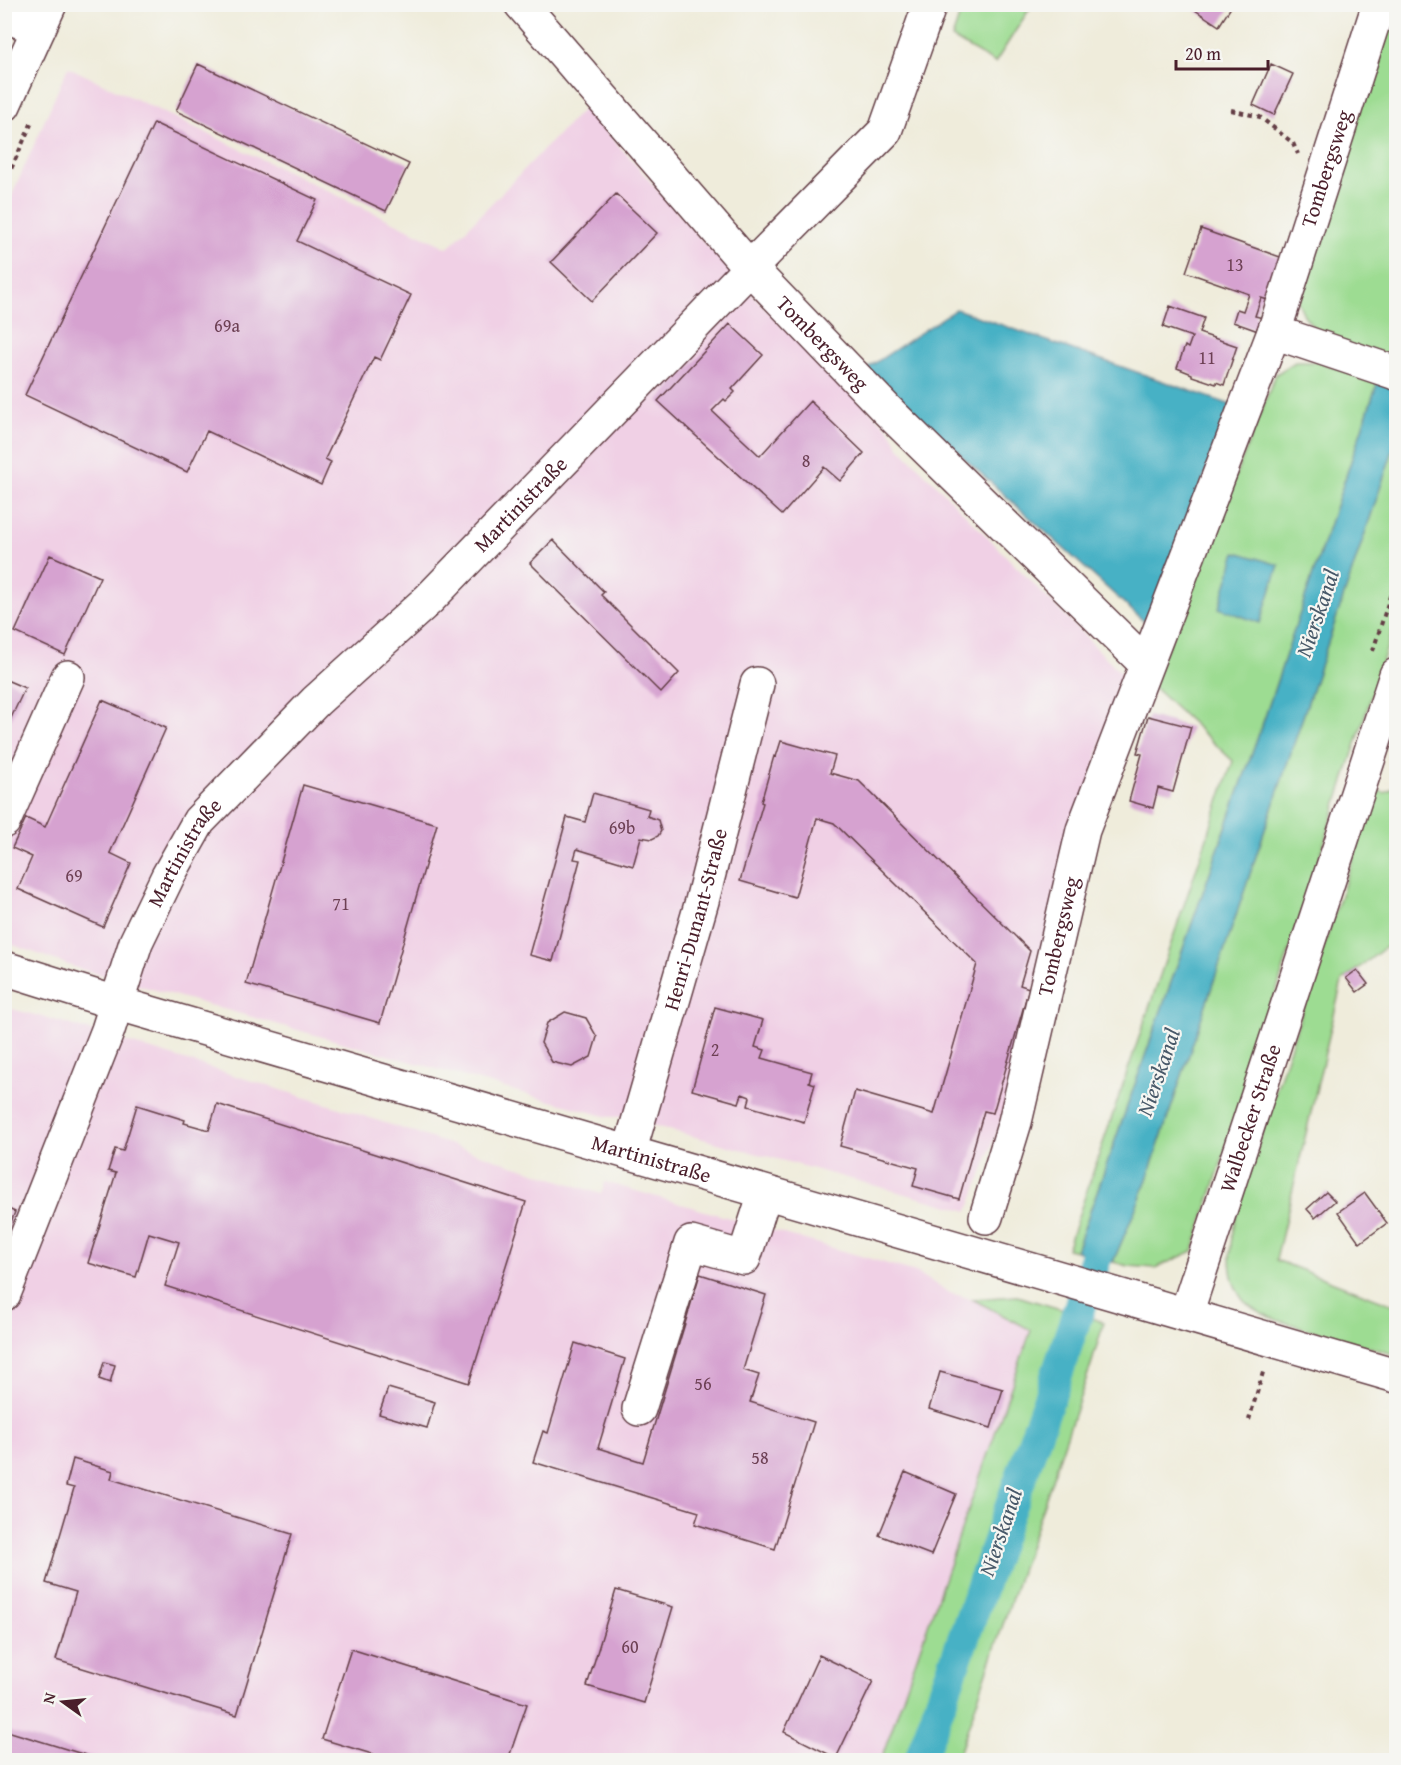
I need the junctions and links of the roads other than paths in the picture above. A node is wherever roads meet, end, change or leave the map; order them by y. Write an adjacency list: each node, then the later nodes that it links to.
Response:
1 (521, 4): 7 (street, Tombergsweg)
2 (1379, 4): 8 (street, Tombergsweg)
3 (929, 6): 7 (street, Martinistraße)
4 (4, 16): 5 (street)
5 (45, 16): 6 (street)
6 (4, 105)
7 (750, 268): 10 (street, Tombergsweg); 17 (street, Martinistraße)
8 (1274, 332): 9 (street); 10 (street, Tombergsweg)
9 (1382, 368)
10 (1145, 663): 20 (street, Tombergsweg)
11 (1396, 675): 14 (street, Walbecker Straße)
12 (68, 677): 15 (street)
13 (757, 684): 18 (street, Henri-Dunant-Straße)
14 (1390, 716): 22 (street, Walbecker Straße)
15 (4, 821)
16 (4, 968): 17 (street, Martinistraße)
17 (116, 1003): 18 (street, Martinistraße); 21 (street, Martinistraße)
18 (629, 1153): 19 (street, Martinistraße)
19 (765, 1193): 22 (street, Martinistraße); 24 (street)
20 (986, 1217)
21 (4, 1294)
22 (1186, 1314): 23 (street)
23 (1396, 1376)
24 (639, 1409)

